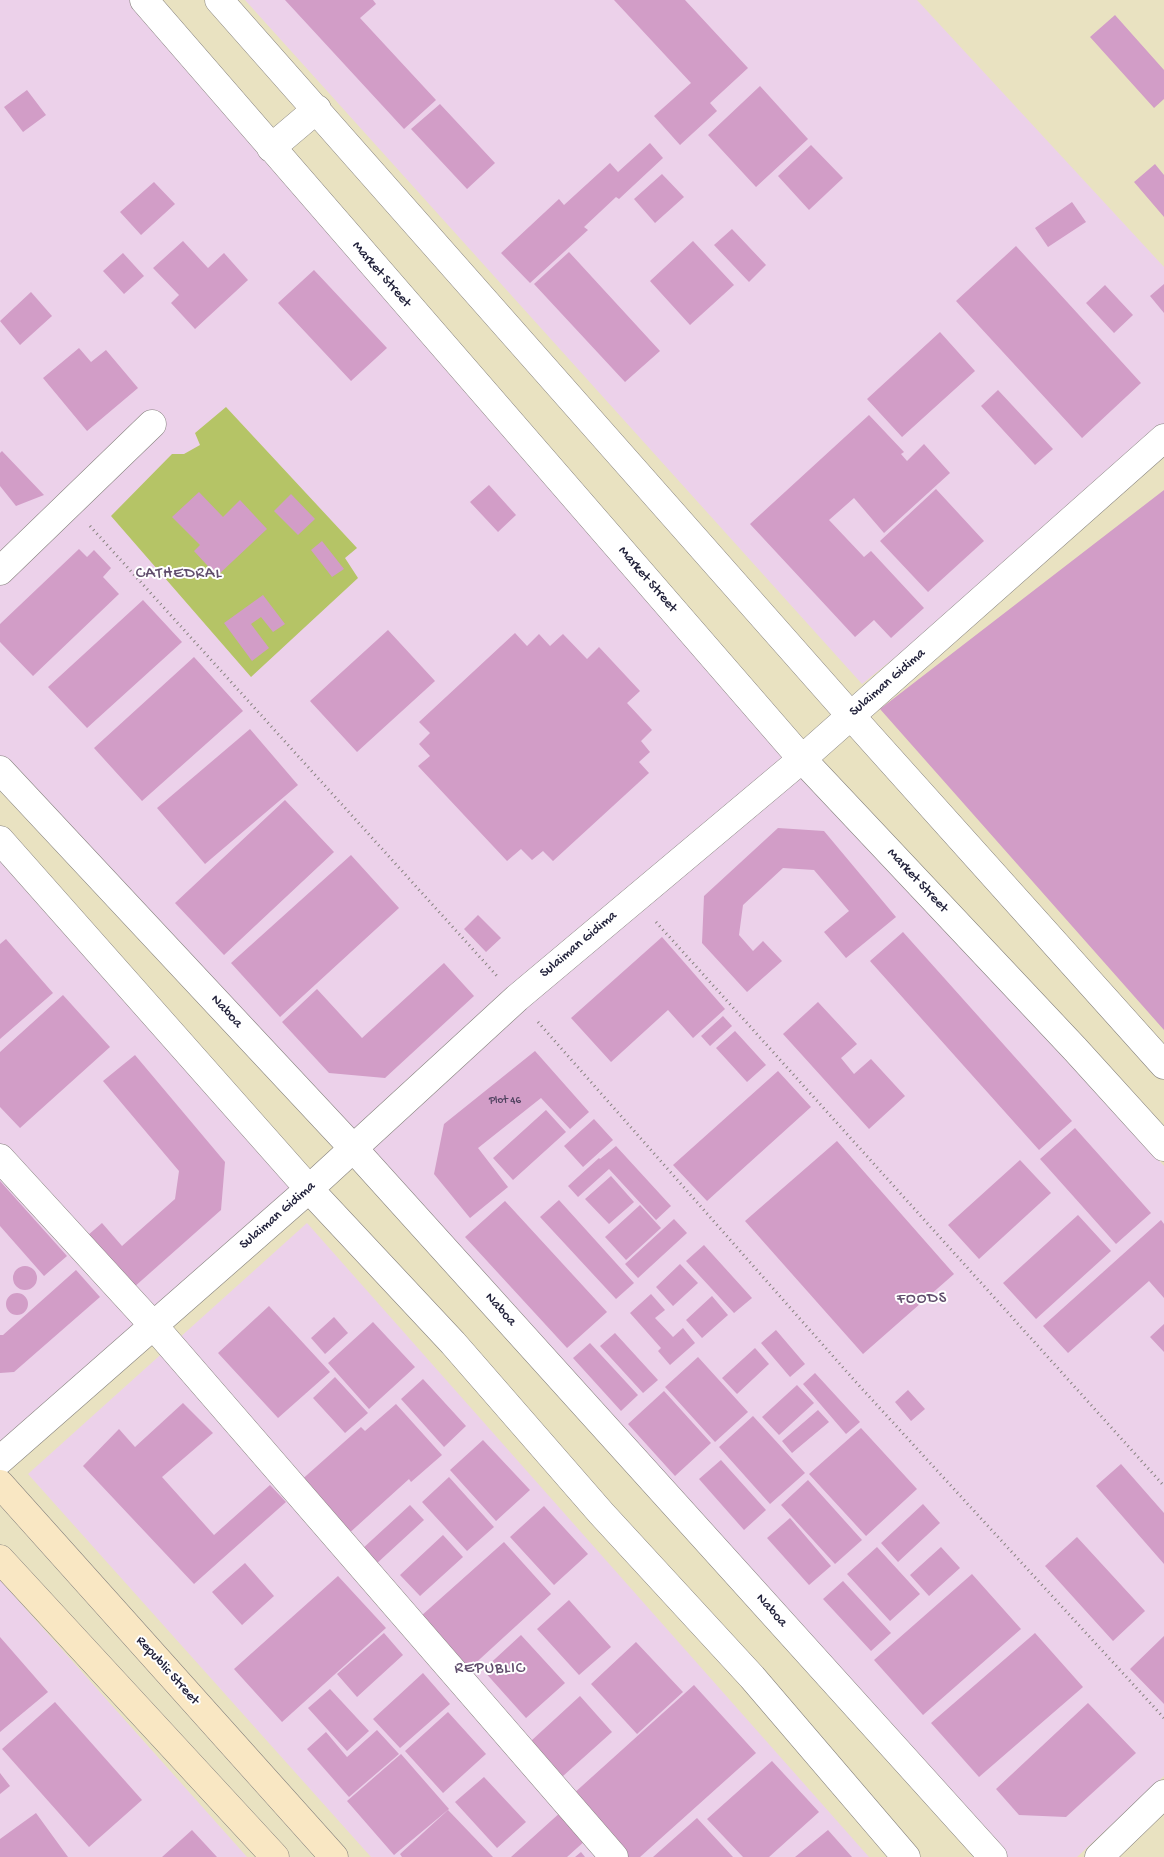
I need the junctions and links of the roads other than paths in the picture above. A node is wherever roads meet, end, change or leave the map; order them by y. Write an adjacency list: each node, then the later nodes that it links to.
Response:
1 (144, 0): 4 (street, Market Street)
2 (219, 0): 3 (street)
3 (317, 110): 4 (street); 8 (street)
4 (271, 148): 9 (street, Market Street)
5 (152, 424): 7 (street)
6 (1164, 438): 8 (street, Sulaiman Gidima)
7 (0, 571)
8 (851, 716): 9 (street, Sulaiman Gidima); 12 (street)
9 (802, 759): 13 (street, Market Street); 14 (street, Sulaiman Gidima)
10 (0, 770): 14 (street, Naboa)
11 (0, 840): 16 (street)
12 (1164, 1065)
13 (1164, 1147)
14 (354, 1148): 16 (street, Sulaiman Gidima); 26 (street, Naboa)
15 (0, 1158): 17 (street)
16 (309, 1188): 17 (street, Sulaiman Gidima); 25 (street)
17 (153, 1326): 18 (street, Sulaiman Gidima); 24 (street)
18 (0, 1460)
19 (0, 1484): 23 (main road, Republic Street)
20 (0, 1559): 22 (main road)
21 (1164, 1794): 27 (street)
22 (275, 1857)
23 (334, 1857)
24 (614, 1857)
25 (906, 1857)
26 (993, 1857)
27 (1099, 1857)

